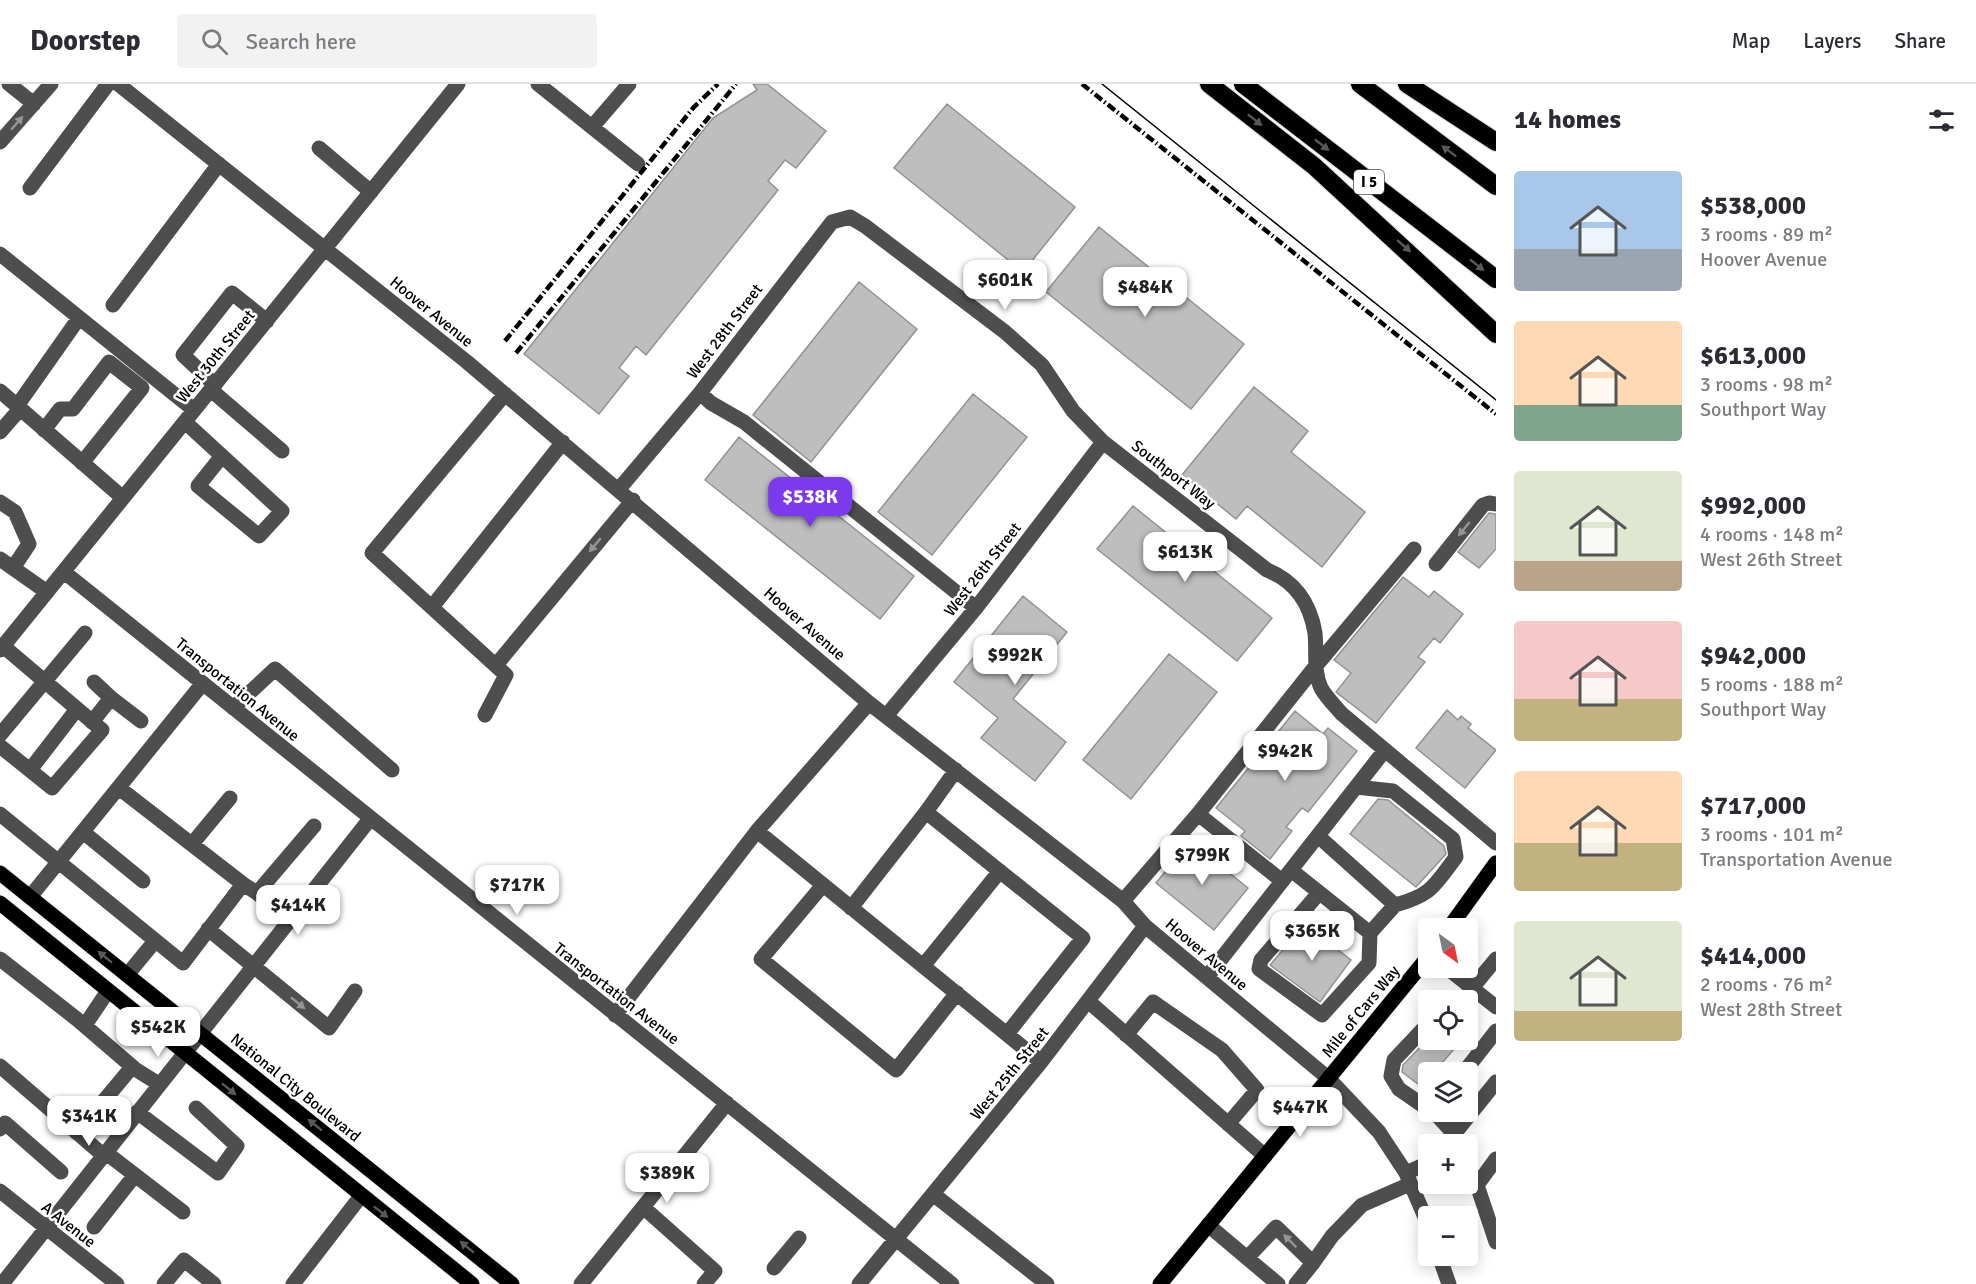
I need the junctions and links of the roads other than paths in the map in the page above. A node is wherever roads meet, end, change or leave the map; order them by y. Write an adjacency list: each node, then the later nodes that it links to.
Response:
1 (9, 84): 12 (street)
2 (51, 84): 12 (street)
3 (108, 84): 20 (street)
4 (118, 84): 17 (street, Hoover Avenue)
5 (458, 84): 21 (street, West 30th Street)
6 (538, 84): 13 (street)
7 (629, 84): 13 (street)
8 (1209, 84): 29 (highway, one-way to 29)
9 (1243, 84): 25 (highway, I 5, one-way to 25)
10 (1360, 84): 19 (highway, one-way to 10)
11 (1407, 84): 15 (highway)
12 (34, 104): 14 (street, one-way to 12)
13 (592, 127): 18 (street)
14 (0, 142)
15 (1496, 142)
16 (320, 148): 21 (street)
17 (219, 164): 23 (street, Hoover Avenue); 26 (street)
18 (638, 164)
19 (1496, 186)
20 (30, 188)
21 (371, 192): 23 (street, West 30th Street)
22 (865, 226): 32 (street, West 28th Street); 39 (street, Southport Way)
23 (325, 248): 28 (street, West 30th Street); 33 (street, Hoover Avenue)
24 (0, 254): 27 (street)
25 (1496, 279)
26 (113, 306)
27 (79, 318): 34 (street); 35 (street)
28 (267, 321): 30 (street, West 30th Street); 30 (street)
29 (1496, 334)
30 (213, 387): 35 (street, West 30th Street); 40 (street)
31 (0, 391): 34 (street)
32 (700, 393): 43 (street, West 28th Street); 54 (street)
33 (505, 394): 38 (street, Hoover Avenue); 53 (street)
34 (19, 408): 36 (street); 37 (street)
35 (189, 416): 41 (street); 44 (street, West 30th Street)
36 (44, 429): 42 (street); 42 (street)
37 (0, 432)
38 (563, 442): 43 (street, Hoover Avenue); 53 (street)
39 (1103, 442): 54 (street, West 26th Street); 58 (street, Southport Way)
40 (282, 451)
41 (222, 456): 41 (street)
42 (82, 463): 44 (street)
43 (619, 489): 45 (street, Hoover Avenue)
44 (123, 498): 51 (street, West 30th Street)
45 (633, 500): 57 (street, one-way to 57); 63 (street, Hoover Avenue)
46 (0, 502): 49 (street)
47 (1496, 504): 50 (street, one-way to 50)
48 (1414, 549): 58 (street)
49 (6, 563): 52 (street)
50 (1436, 564)
51 (64, 572): 52 (street, West 30th Street); 61 (street, Transportation Avenue)
52 (47, 592): 56 (street, West 30th Street)
53 (432, 607): 57 (street)
54 (976, 608): 67 (street, West 26th Street)
55 (85, 633): 59 (street)
56 (2, 648): 59 (street)
57 (496, 665): 66 (street)
58 (1315, 667): 72 (street, Southport Way); 81 (street)
59 (44, 682): 65 (street); 70 (street)
60 (94, 682): 62 (street)
61 (203, 683): 64 (street, Transportation Avenue); 77 (street)
62 (111, 698): 68 (street); 69 (street)
63 (869, 703): 67 (street, Hoover Avenue); 84 (street)
64 (233, 708): 74 (street); 82 (street, Transportation Avenue)
65 (77, 709): 69 (street); 73 (street)
66 (485, 715)
67 (886, 716): 75 (street, Hoover Avenue)
68 (141, 721)
69 (92, 722): 73 (street)
70 (0, 735)
71 (0, 746): 73 (street)
72 (1385, 750): 76 (street); 87 (street, Southport Way)
73 (30, 770)
74 (392, 770)
75 (956, 770): 79 (street); 100 (street, Hoover Avenue)
76 (1356, 787): 86 (street); 102 (street)
77 (119, 788): 85 (street); 88 (street)
78 (230, 798): 88 (street)
79 (926, 812): 91 (street); 103 (street)
80 (0, 814): 89 (street)
81 (1198, 814): 93 (street); 100 (street)
82 (370, 819): 105 (street); 126 (street, Transportation Avenue)
83 (314, 826): 97 (street)
84 (757, 831): 96 (street); 126 (street)
85 (83, 832): 89 (street); 94 (street)
86 (1318, 836): 93 (street); 102 (street)
87 (1496, 843)
88 (192, 844): 95 (street)
89 (58, 863): 99 (street); 109 (street)
90 (1496, 863): 104 (main road)
91 (1000, 871): 112 (street); 130 (street)
92 (0, 873): 99 (main road, National City Boulevard)
93 (1287, 876): 98 (street); 116 (street)
94 (143, 881)
95 (243, 884): 97 (street); 107 (street)
96 (824, 885): 103 (street); 122 (street)
97 (257, 893): 105 (street)
98 (1319, 893): 108 (street); 108 (street)
99 (30, 897): 115 (main road, National City Boulevard, one-way to 99)
100 (1123, 901): 106 (street, Hoover Avenue)
101 (0, 903): 120 (main road)
102 (1395, 905): 108 (street)
103 (851, 908): 112 (street)
104 (1456, 918)
105 (290, 919): 113 (street)
106 (1145, 926): 116 (street, Hoover Avenue); 124 (street, West 25th Street)
107 (208, 929): 109 (street); 113 (street)
108 (1370, 933)
109 (155, 941): 115 (street)
110 (1496, 958): 119 (street)
111 (0, 959): 127 (street)
112 (922, 966): 122 (street)
113 (252, 967): 121 (street, one-way to 121); 129 (street)
114 (1418, 969): 138 (main road, Mile of Cars Way)
115 (127, 975): 129 (main road, National City Boulevard)
116 (1207, 977): 138 (street, Hoover Avenue)
117 (1457, 978): 118 (street)
118 (1468, 990)
119 (1475, 990)
120 (108, 991): 127 (street); 133 (main road)
121 (355, 991)
122 (957, 993): 130 (street)
123 (1478, 997): 125 (street)
124 (1088, 1001): 131 (street); 134 (street, West 25th Street)
125 (1496, 1007)
126 (615, 1015): 141 (street, Transportation Avenue)
127 (85, 1025): 137 (street)
128 (1496, 1031): 135 (street)
129 (200, 1032): 133 (street); 180 (main road, National City Boulevard, one-way to 129)
130 (1006, 1034): 134 (street)
131 (1126, 1035): 145 (street); 145 (street)
132 (1418, 1035): 142 (street)
133 (184, 1053): 140 (street); 158 (main road, one-way to 158)
134 (1041, 1062): 157 (street, West 25th Street)
135 (1472, 1062)
136 (0, 1066): 147 (street)
137 (132, 1067): 140 (street); 147 (street)
138 (1328, 1078): 150 (main road, Mile of Cars Way); 155 (street, Hoover Avenue)
139 (1496, 1082): 148 (street)
140 (159, 1084): 144 (street)
141 (728, 1102): 160 (street); 166 (street, Transportation Avenue)
142 (1418, 1102)
143 (196, 1108): 144 (street)
144 (137, 1112): 149 (street)
145 (1228, 1124): 150 (street)
146 (3, 1126): 153 (street)
147 (77, 1134): 149 (street)
148 (1454, 1134)
149 (104, 1154): 154 (street); 164 (street)
150 (1265, 1155): 162 (main road, Mile of Cars Way)
151 (1496, 1159): 167 (street)
152 (1418, 1171): 155 (street)
153 (61, 1172)
154 (135, 1175): 161 (street); 163 (street)
155 (1408, 1179): 159 (street, Hoover Avenue); 169 (street)
156 (0, 1191): 164 (street, A Avenue)
157 (933, 1194): 166 (street, West 25th Street); 185 (street)
158 (361, 1196): 178 (street); 179 (main road, one-way to 179)
159 (1420, 1206)
160 (643, 1207): 181 (street); 182 (street)
161 (183, 1212)
162 (1208, 1225): 168 (street); 186 (main road, Mile of Cars Way)
163 (94, 1227)
164 (45, 1229): 174 (street); 175 (street, A Avenue)
165 (799, 1238): 171 (street)
166 (897, 1239): 183 (street, West 25th Street); 184 (street, Transportation Avenue)
167 (1496, 1242)
168 (1247, 1258): 169 (street, one-way to 168); 172 (street)
169 (1313, 1263): 187 (street)
170 (1442, 1266): 173 (street)
171 (774, 1268)
172 (1276, 1283)
173 (1446, 1283)
174 (2, 1284)
175 (117, 1284)
176 (164, 1284): 177 (street)
177 (214, 1284)
178 (293, 1284)
179 (472, 1284)
180 (512, 1284)
181 (581, 1284)
182 (705, 1284)
183 (859, 1284)
184 (952, 1284)
185 (1047, 1284)
186 (1160, 1284)
187 (1296, 1284)

